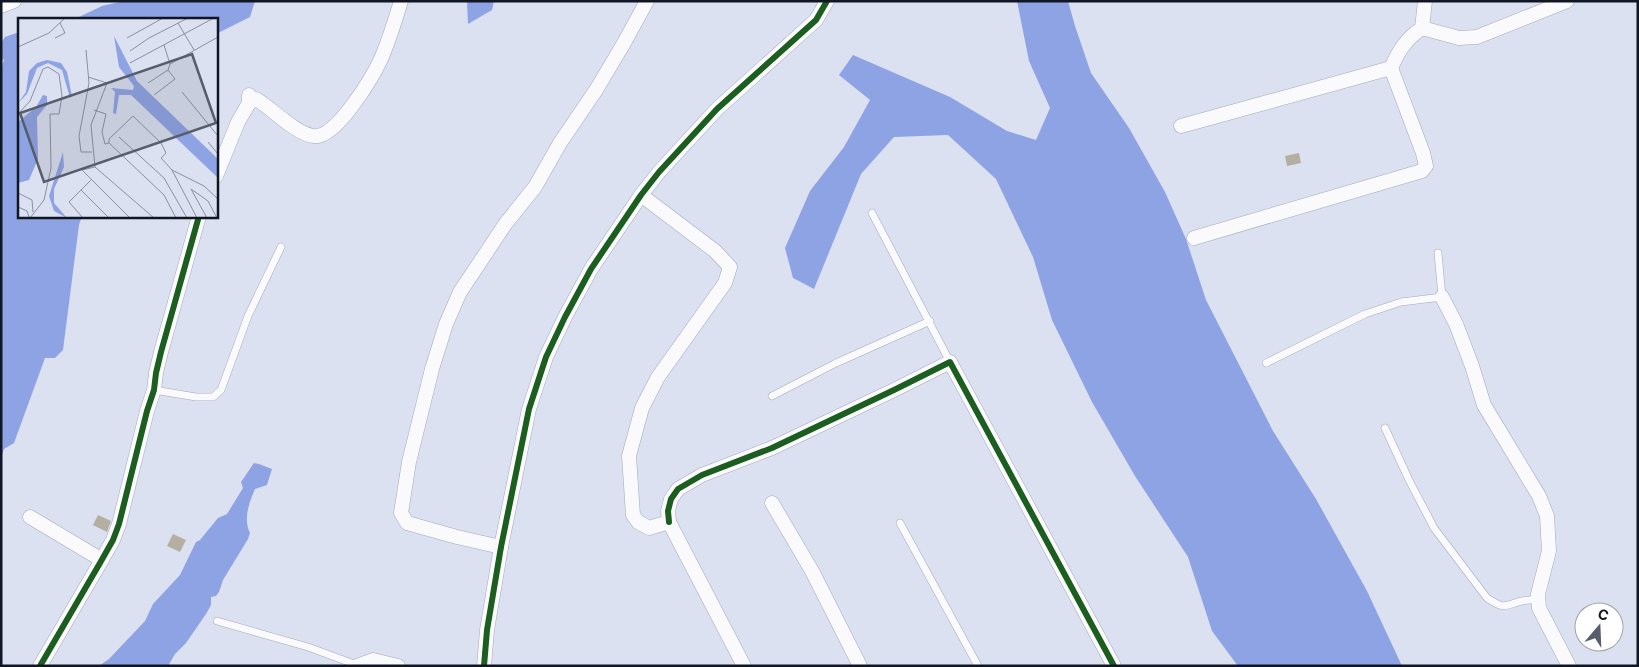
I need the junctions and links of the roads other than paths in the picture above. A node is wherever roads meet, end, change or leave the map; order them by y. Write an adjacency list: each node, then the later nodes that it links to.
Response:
1 (14, 1): 7 (street)
2 (401, 1): 11 (street)
3 (647, 1): 29 (street)
4 (827, 1): 12 (street)
5 (1425, 1): 8 (street)
6 (1567, 1): 8 (street)
7 (1, 6)
8 (1422, 28): 9 (street)
9 (1391, 68): 10 (street); 15 (street)
10 (1180, 126)
11 (218, 171)
12 (641, 195): 27 (street); 29 (street)
13 (872, 213): 19 (lane)
14 (198, 218): 22 (street)
15 (1194, 238)
16 (281, 246): 22 (lane)
17 (1438, 253): 18 (lane)
18 (1442, 297): 21 (lane); 31 (street)
19 (930, 321): 20 (lane); 23 (lane)
20 (950, 362): 27 (street); 40 (street)
21 (1266, 363)
22 (154, 390): 30 (street)
23 (772, 396)
24 (1385, 428): 31 (lane)
25 (772, 503): 38 (street)
26 (30, 517): 30 (street)
27 (669, 522): 37 (street)
28 (900, 523): 39 (lane)
29 (502, 547): 36 (street)
30 (102, 560): 34 (street)
31 (1538, 599): 41 (street)
32 (217, 621): 33 (lane)
33 (357, 665): 35 (street)
34 (40, 666)
35 (398, 666)
36 (484, 666)
37 (744, 666)
38 (860, 666)
39 (978, 666)
40 (1114, 666)
41 (1569, 666)

